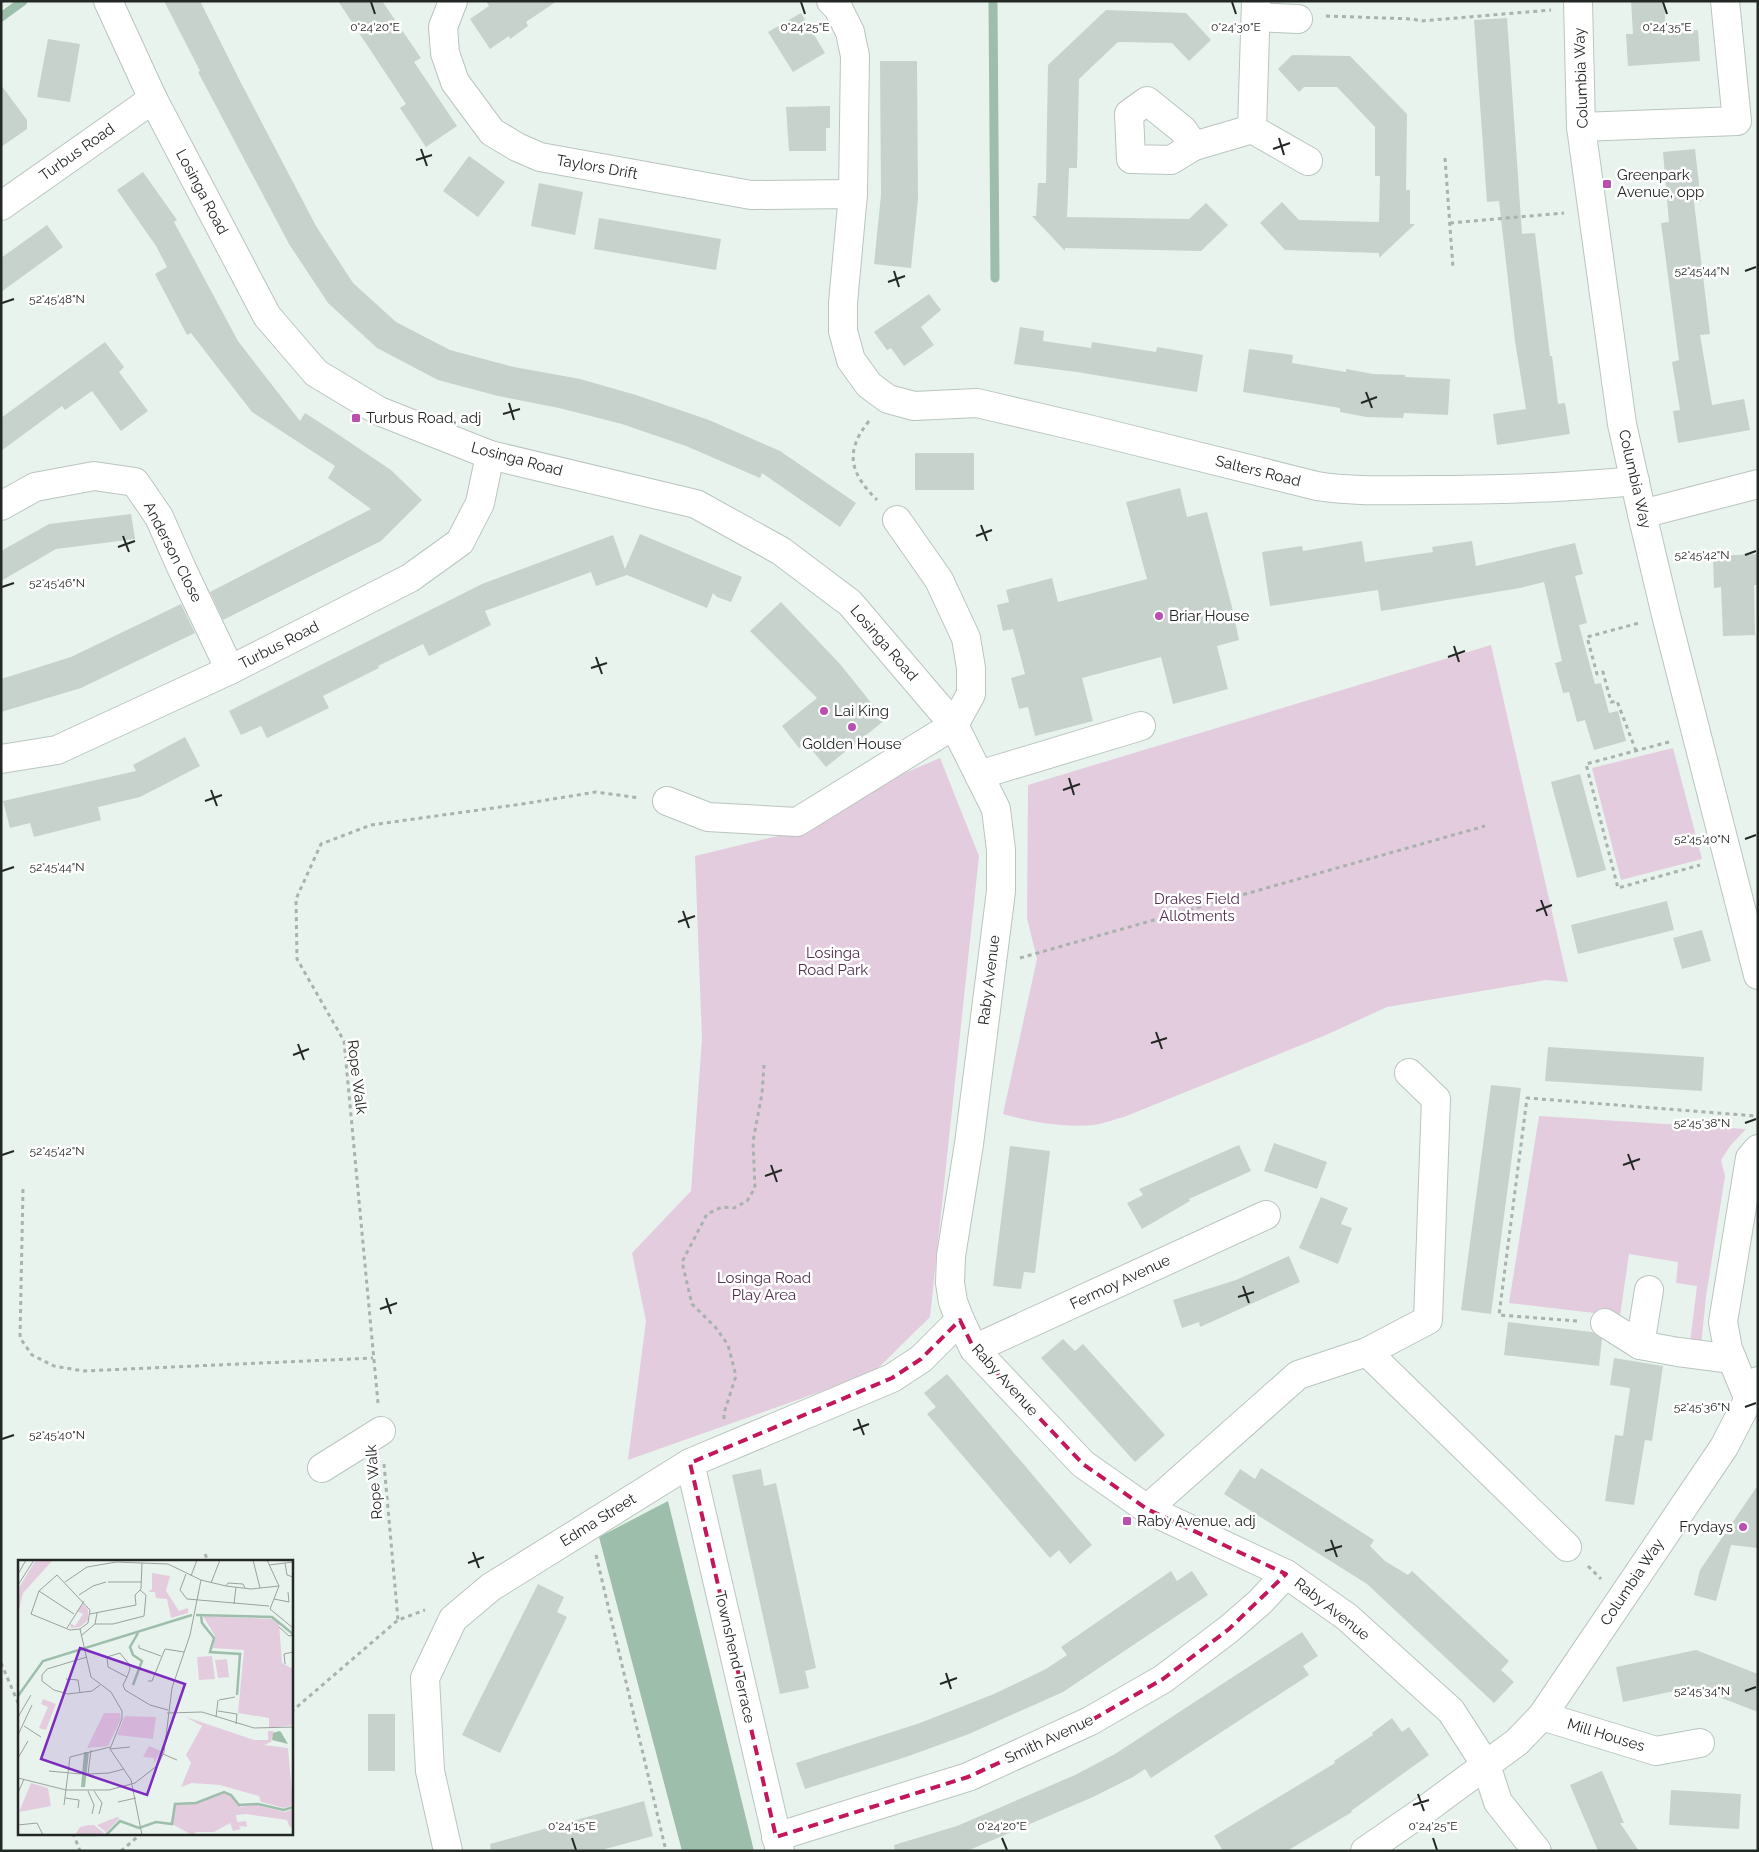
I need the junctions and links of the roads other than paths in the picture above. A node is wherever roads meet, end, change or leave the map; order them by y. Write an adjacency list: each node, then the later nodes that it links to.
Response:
1 (108, 1): 8 (street, Losinga Road)
2 (831, 1): 14 (street)
3 (1726, 1): 9 (street)
4 (451, 2): 14 (street, Taylors Drift)
5 (1578, 4): 10 (street, Columbia Way)
6 (1256, 9): 7 (street); 11 (street)
7 (1298, 19)
8 (153, 98): 15 (street, Turbus Road); 16 (street, Losinga Road)
9 (1748, 121): 10 (street)
10 (1581, 127): 17 (street, Columbia Way)
11 (1252, 129): 12 (street); 13 (street)
12 (1194, 146)
13 (1308, 160)
14 (853, 194): 17 (street, Salters Road)
15 (1, 206)
16 (490, 454): 22 (street, Turbus Road); 23 (street, Losinga Road)
17 (1635, 480): 20 (street, Columbia Way)
18 (1758, 484): 20 (street)
19 (1, 506): 22 (street, Anderson Close)
20 (1642, 514): 28 (street, Columbia Way)
21 (897, 520): 23 (street)
22 (230, 670): 25 (street, Turbus Road)
23 (954, 725): 26 (street, Raby Avenue); 27 (street)
24 (1141, 726): 26 (street)
25 (1, 759)
26 (979, 775): 33 (street, Raby Avenue)
27 (667, 801)
28 (1758, 975)
29 (1409, 1073): 37 (street)
30 (1758, 1149): 38 (street)
31 (1266, 1215): 36 (street, Fermoy Avenue)
32 (1649, 1290): 35 (street)
33 (960, 1320): 36 (street, Raby Avenue); 41 (street, Edma Street)
34 (1605, 1323): 35 (street)
35 (1640, 1345): 38 (street)
36 (974, 1349): 43 (street, Raby Avenue)
37 (1367, 1352): 43 (street); 44 (street)
38 (1732, 1359): 39 (street)
39 (1753, 1391): 46 (street, Columbia Way)
40 (380, 1431): 42 (street)
41 (690, 1463): 49 (street, Townshend Terrace); 50 (street, Edma Street)
42 (322, 1468)
43 (1147, 1509): 45 (street, Raby Avenue)
44 (1567, 1547)
45 (1286, 1574): 48 (street, Raby Avenue); 49 (street, Smith Avenue)
46 (1542, 1716): 47 (street, Mill Houses); 48 (street, Columbia Way)
47 (1700, 1743)
48 (1486, 1766): 51 (street, Columbia Way); 52 (street, Raby Avenue)
49 (778, 1844)
50 (448, 1851)
51 (1365, 1851)
52 (1537, 1851)

